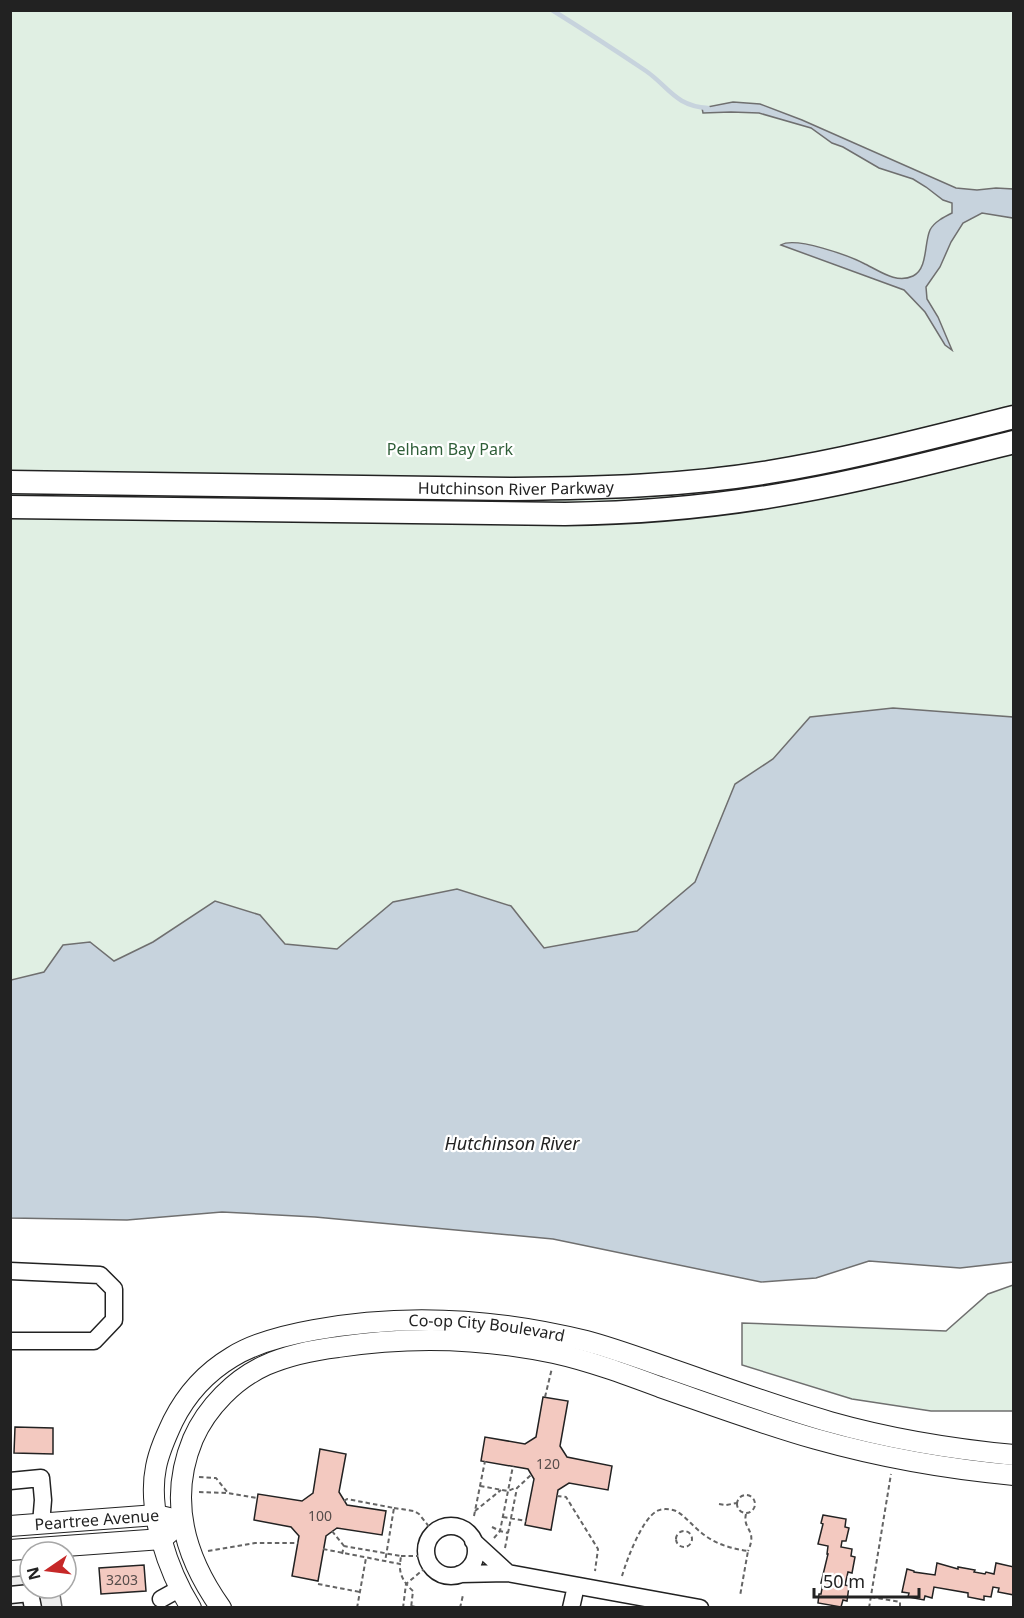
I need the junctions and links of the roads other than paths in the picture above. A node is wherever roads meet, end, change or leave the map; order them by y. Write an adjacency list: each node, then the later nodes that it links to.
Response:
1 (1014, 408): 3 (highway)
2 (1014, 417): 3 (highway, Hutchinson River Parkway)
3 (971, 428): 5 (highway, Hutchinson River Parkway)
4 (1014, 442): 6 (highway, Hutchinson River Parkway)
5 (10, 482)
6 (10, 507)
7 (10, 1271): 8 (street)
8 (10, 1341)
9 (897, 1452): 10 (main road, Co-op City Boulevard); 11 (main road, Co-op City Boulevard); 13 (main road, Co-op City Boulevard); 14 (main road, Co-op City Boulevard)
10 (1014, 1455)
11 (1014, 1475)
12 (10, 1481): 15 (street)
13 (156, 1515): 14 (main road, Peartree Avenue); 15 (main road, Peartree Avenue); 17 (main road, Co-op City Boulevard)
14 (183, 1522): 17 (main road, Peartree Avenue); 28 (main road, Co-op City Boulevard)
15 (41, 1524): 16 (main road, Peartree Avenue)
16 (10, 1526)
17 (162, 1539): 19 (main road, Peartree Avenue); 23 (main road, Co-op City Boulevard)
18 (473, 1540): 20 (street); 20 (street); 21 (street)
19 (10, 1550)
20 (460, 1574): 21 (street)
21 (508, 1574): 22 (street)
22 (576, 1586): 29 (street); 30 (street)
23 (179, 1588): 25 (street); 27 (main road, Co-op City Boulevard)
24 (10, 1595): 26 (street)
25 (161, 1599)
26 (33, 1608)
27 (191, 1608)
28 (221, 1608)
29 (571, 1608)
30 (700, 1608)

